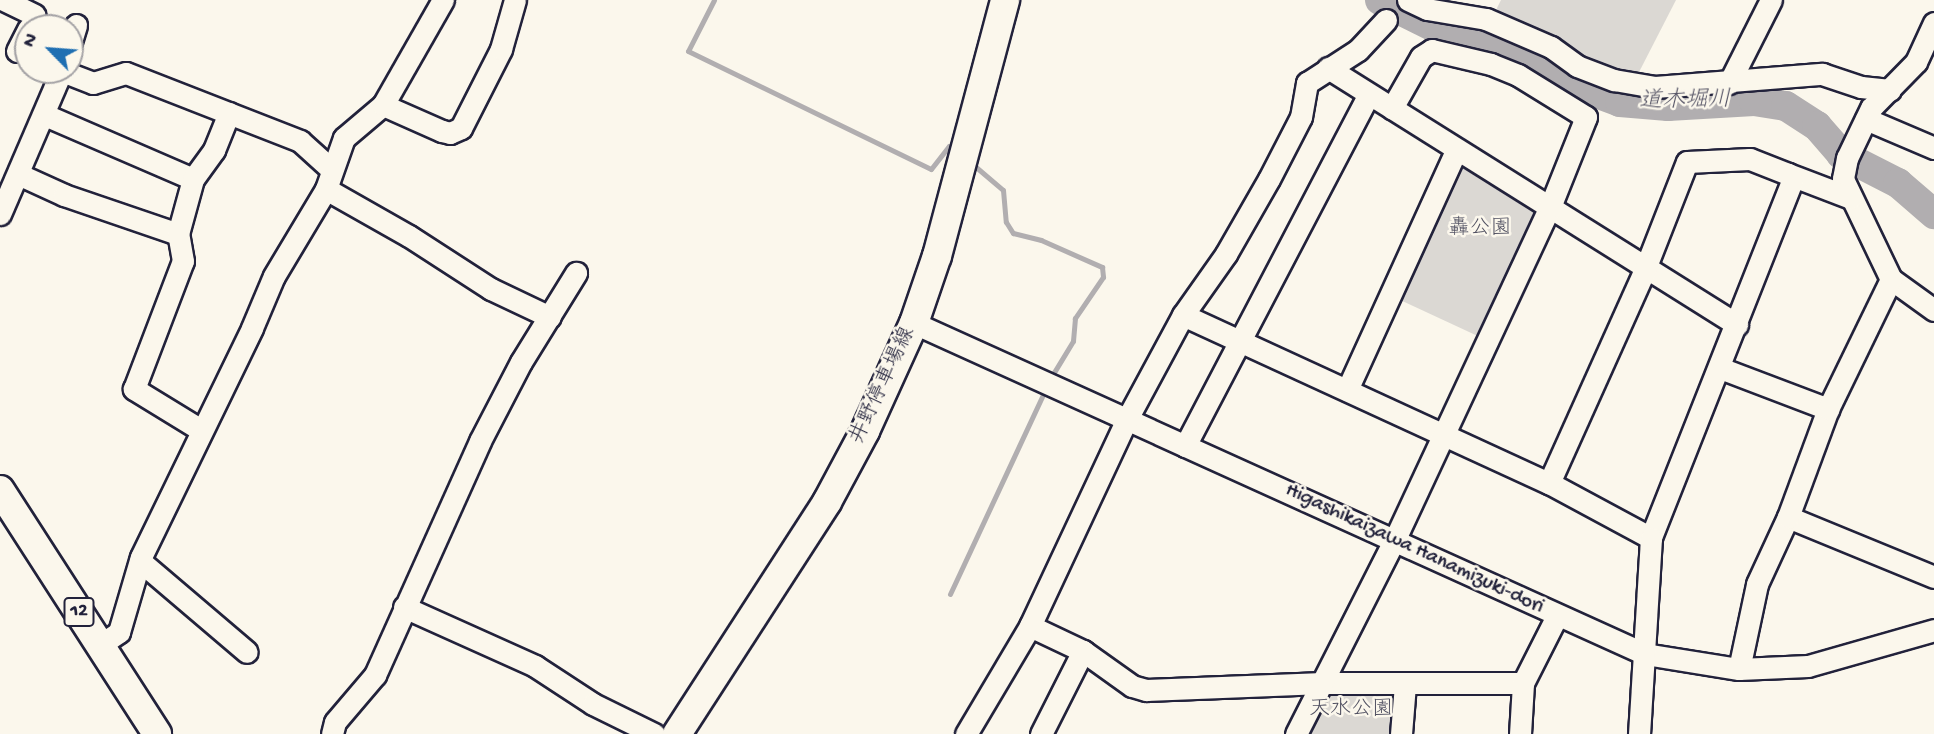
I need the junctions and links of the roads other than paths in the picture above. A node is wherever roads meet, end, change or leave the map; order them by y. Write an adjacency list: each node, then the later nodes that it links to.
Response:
1 (4, 0): 8 (street)
2 (443, 0): 17 (street)
3 (515, 0): 17 (street)
4 (1005, 0): 38 (main road, 井野停車場線)
5 (1408, 0): 7 (street)
6 (1771, 0): 13 (street)
7 (1491, 9): 13 (street)
8 (27, 14)
9 (1386, 20): 11 (street)
10 (1934, 23): 15 (street)
11 (1328, 68): 16 (street); 36 (street)
12 (84, 80): 19 (street)
13 (1729, 83): 15 (street)
14 (57, 84): 20 (street)
15 (1889, 90): 21 (street)
16 (1368, 96): 18 (street); 40 (street)
17 (383, 105): 27 (street)
18 (1392, 108): 23 (street); 29 (street)
19 (229, 113): 26 (street); 27 (street)
20 (45, 115): 25 (street); 26 (street)
21 (1866, 120): 22 (street); 28 (street)
22 (1934, 148)
23 (1456, 151): 29 (street); 42 (street)
24 (1788, 174): 28 (street); 32 (street); 39 (street)
25 (11, 177): 30 (street); 31 (street)
26 (192, 179): 31 (street)
27 (329, 179): 37 (street); 45 (street)
28 (1852, 198): 34 (street)
29 (1550, 207): 32 (street); 46 (street)
30 (0, 214)
31 (178, 234): 45 (street)
32 (1645, 269): 39 (street); 48 (street)
33 (576, 273): 37 (street)
34 (1891, 279): 35 (street); 43 (street)
35 (1934, 310)
36 (1182, 314): 40 (street); 44 (street)
37 (550, 317): 55 (street)
38 (914, 323): 44 (street, Higashikaizawa Hanamizuki-dori); 70 (main road, 井野停車場線)
39 (1737, 325): 41 (street)
40 (1240, 342): 42 (street); 47 (street)
41 (1720, 368): 43 (street); 51 (street)
42 (1347, 390): 46 (street)
43 (1828, 409): 50 (street)
44 (1127, 419): 47 (street, Higashikaizawa Hanamizuki-dori); 57 (street)
45 (201, 430): 53 (street)
46 (1443, 434): 48 (street); 52 (street)
47 (1185, 446): 52 (street, Higashikaizawa Hanamizuki-dori)
48 (1549, 483): 51 (street)
49 (4, 499): 59 (main road, 12)
50 (1788, 517): 54 (street); 63 (street)
51 (1650, 538): 62 (street)
52 (1394, 541): 56 (street, Higashikaizawa Hanamizuki-dori); 64 (street)
53 (140, 561): 59 (street); 60 (street)
54 (1934, 577)
55 (404, 607): 68 (street); 69 (street)
56 (1556, 616): 62 (street, Higashikaizawa Hanamizuki-dori); 65 (street)
57 (1030, 626): 61 (street); 71 (street)
58 (1934, 631): 63 (street, Higashikaizawa Hanamizuki-dori)
59 (100, 645): 67 (main road, 12)
60 (247, 652)
61 (1083, 652): 64 (street); 72 (street)
62 (1645, 654): 63 (street, Higashikaizawa Hanamizuki-dori); 76 (street)
63 (1740, 669)
64 (1323, 682): 66 (street); 73 (street)
65 (1523, 683): 66 (street); 75 (street)
66 (1405, 684): 74 (street)
67 (158, 734)
68 (332, 734)
69 (654, 734)
70 (677, 734)
71 (966, 734)
72 (1041, 734)
73 (1296, 734)
74 (1401, 734)
75 (1520, 734)
76 (1639, 734)

